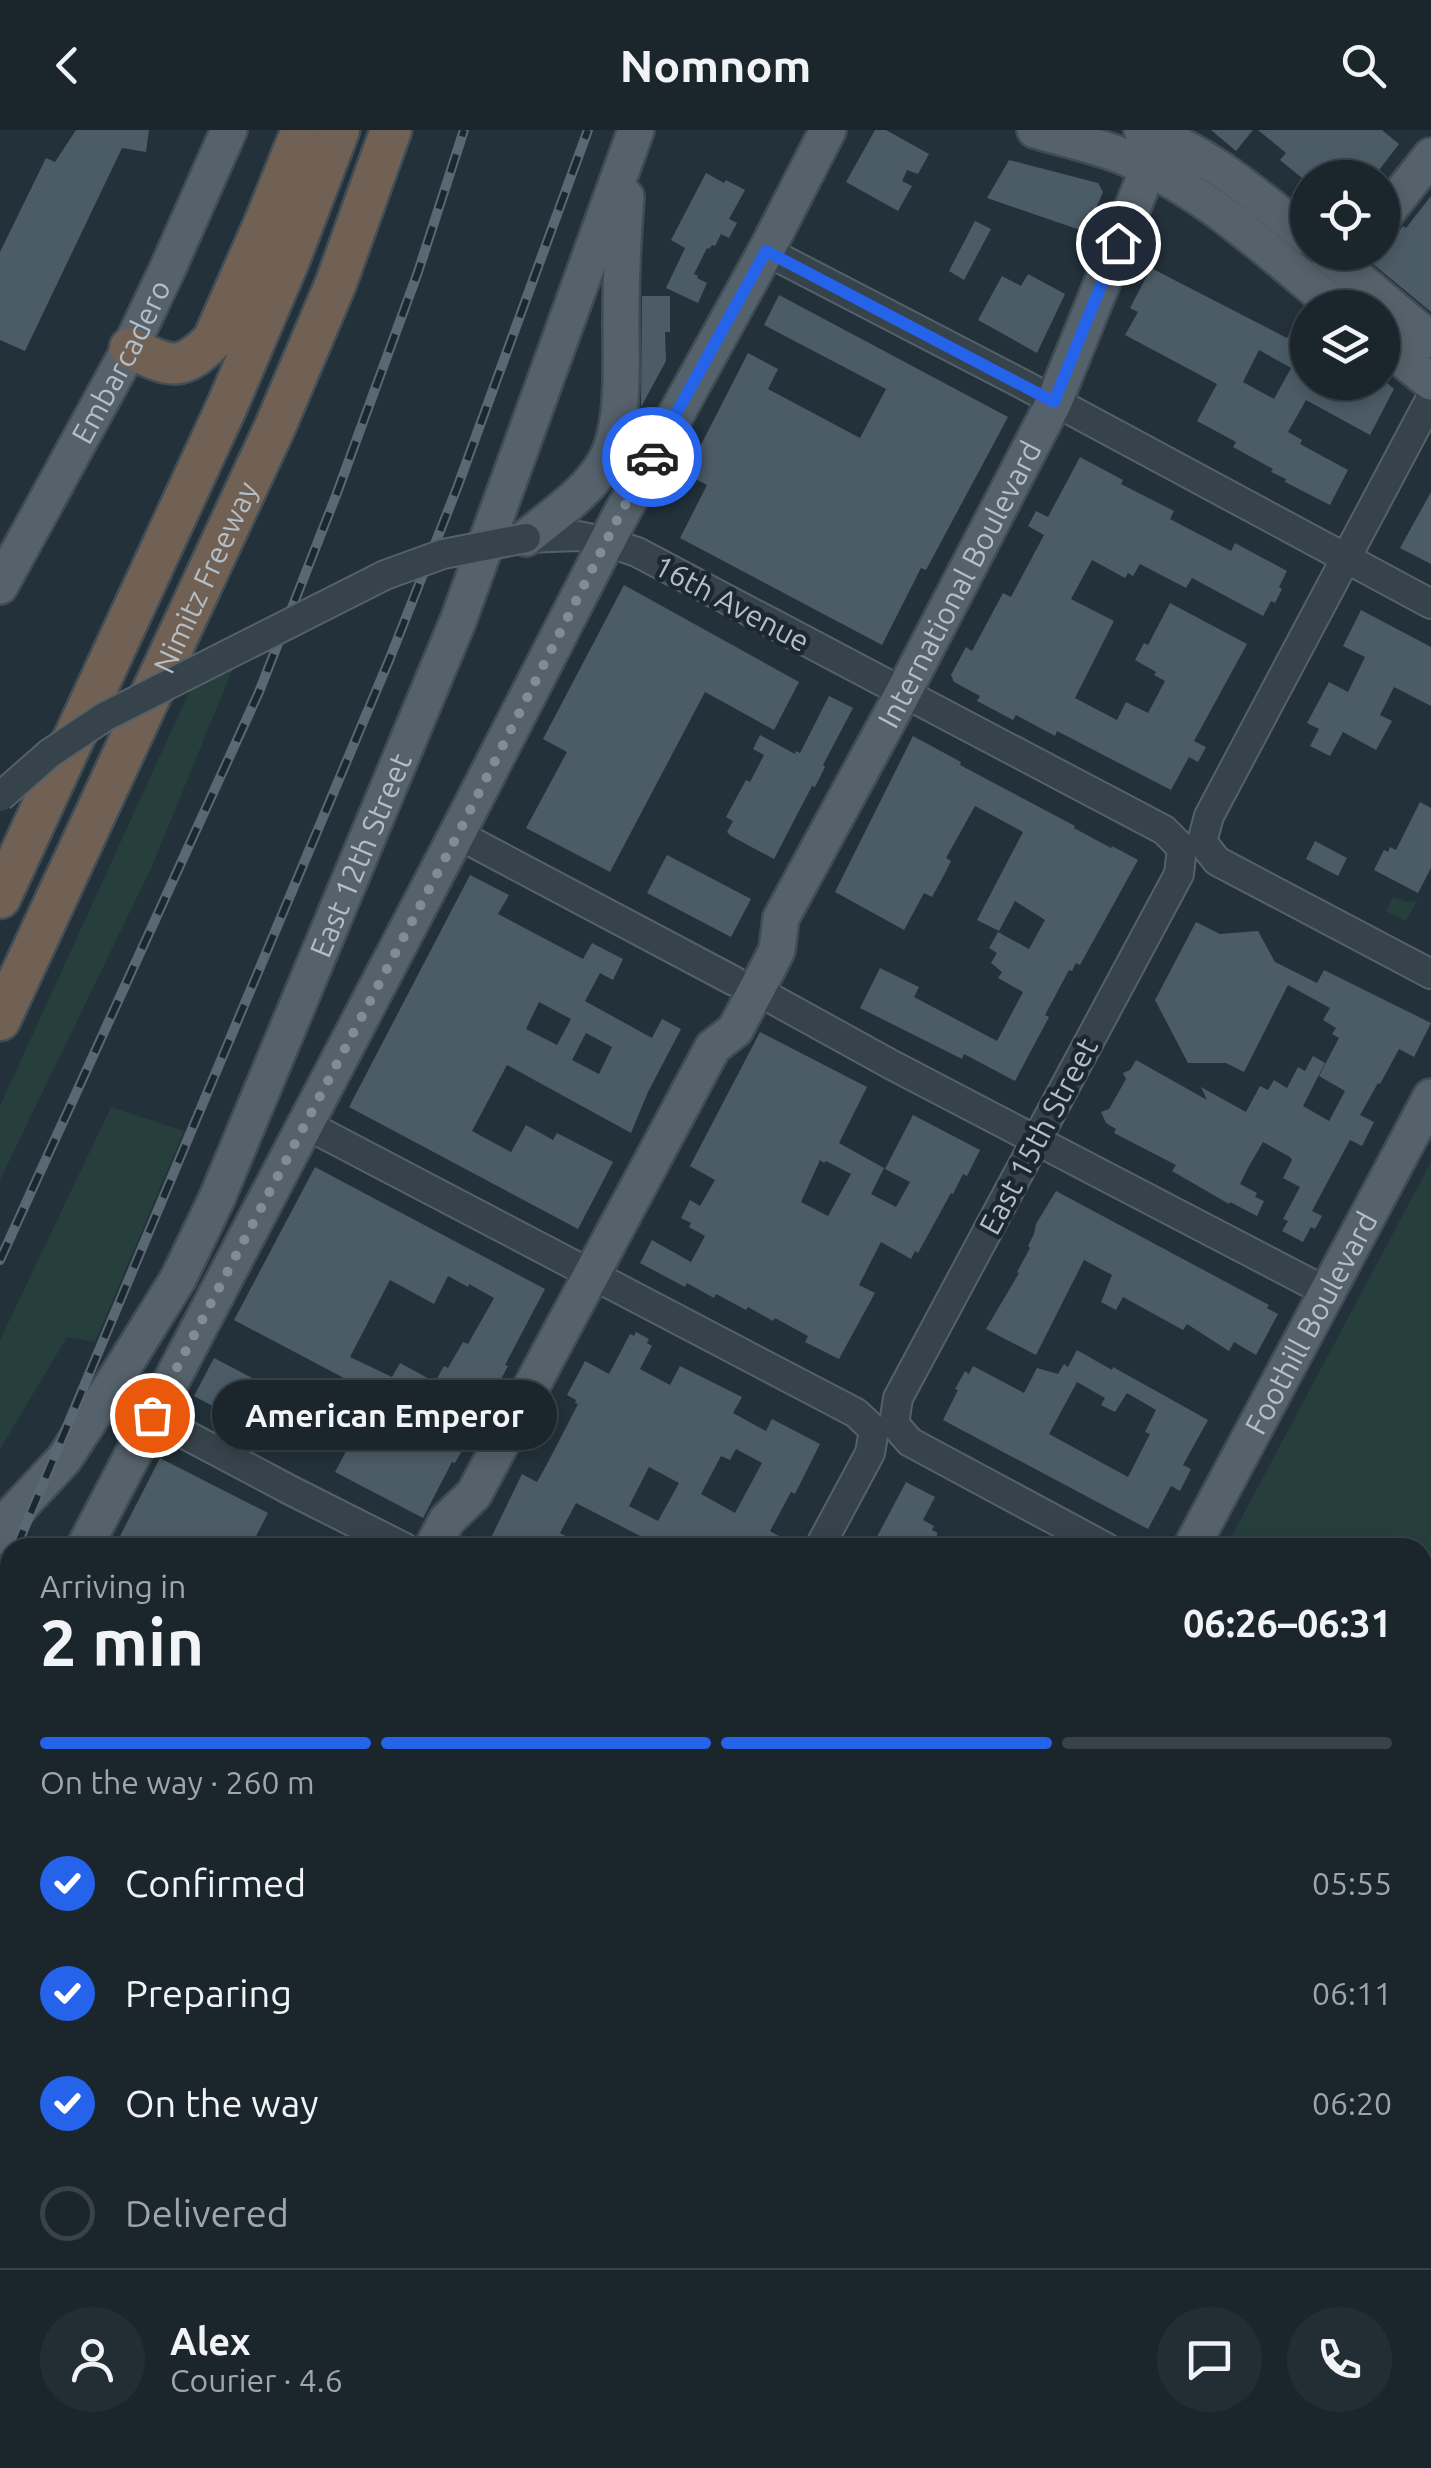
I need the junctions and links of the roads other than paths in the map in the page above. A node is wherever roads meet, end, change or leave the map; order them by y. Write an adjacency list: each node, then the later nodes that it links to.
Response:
1 (229, 130): 17 (main road, Embarcadero)
2 (302, 130): 17 (highway)
3 (339, 130): 31 (highway, Nimitz Freeway)
4 (391, 130): 34 (highway, Nimitz Freeway)
5 (828, 130): 13 (main road)
6 (1035, 130): 10 (main road)
7 (1156, 132): 10 (main road, International Boulevard); 12 (main road)
8 (633, 138): 22 (main road); 40 (main road, East 12th Street)
9 (1431, 156): 11 (main road)
10 (1148, 170): 15 (main road); 21 (main road, International Boulevard)
11 (1400, 195)
12 (1290, 223)
13 (766, 251): 21 (street); 23 (main road)
14 (1356, 270): 16 (main road)
15 (1316, 290)
16 (1431, 340)
17 (130, 348): 25 (main road, Embarcadero)
18 (1400, 357): 19 (main road)
19 (1431, 382)
20 (1431, 398): 24 (street, East 15th Street)
21 (1054, 402): 24 (street); 27 (main road, International Boulevard)
22 (539, 532): 23 (street, 16th Avenue); 28 (street, 16th Avenue, bridge)
23 (607, 542): 27 (street, 16th Avenue); 29 (main road)
24 (1346, 557): 26 (street); 30 (street, East 15th Street)
25 (0, 586)
26 (1431, 604)
27 (903, 693): 30 (street, 16th Avenue); 33 (main road, International Boulevard)
28 (0, 798)
29 (458, 834): 33 (street); 36 (main road)
30 (1192, 845): 32 (street, 16th Avenue); 37 (street, East 15th Street)
31 (0, 898)
32 (1431, 974)
33 (745, 985): 37 (street); 38 (main road, International Boulevard)
34 (0, 1020)
35 (1431, 1097): 39 (main road, Foothill Boulevard)
36 (304, 1124): 38 (street); 41 (main road)
37 (1037, 1139): 39 (street); 42 (street, East 15th Street)
38 (591, 1274): 42 (street); 43 (main road, International Boulevard)
39 (1327, 1292): 51 (main road, Foothill Boulevard)
40 (107, 1393): 41 (street); 44 (main road, East 12th Street)
41 (152, 1415): 45 (main road); 46 (street)
42 (884, 1427): 49 (street, East 15th Street); 50 (street)
43 (474, 1494): 47 (main road, International Boulevard); 48 (main road, International Boulevard)
44 (0, 1536)
45 (89, 1538)
46 (386, 1538)
47 (438, 1538)
48 (464, 1538)
49 (824, 1538)
50 (1088, 1538)
51 (1196, 1538)

